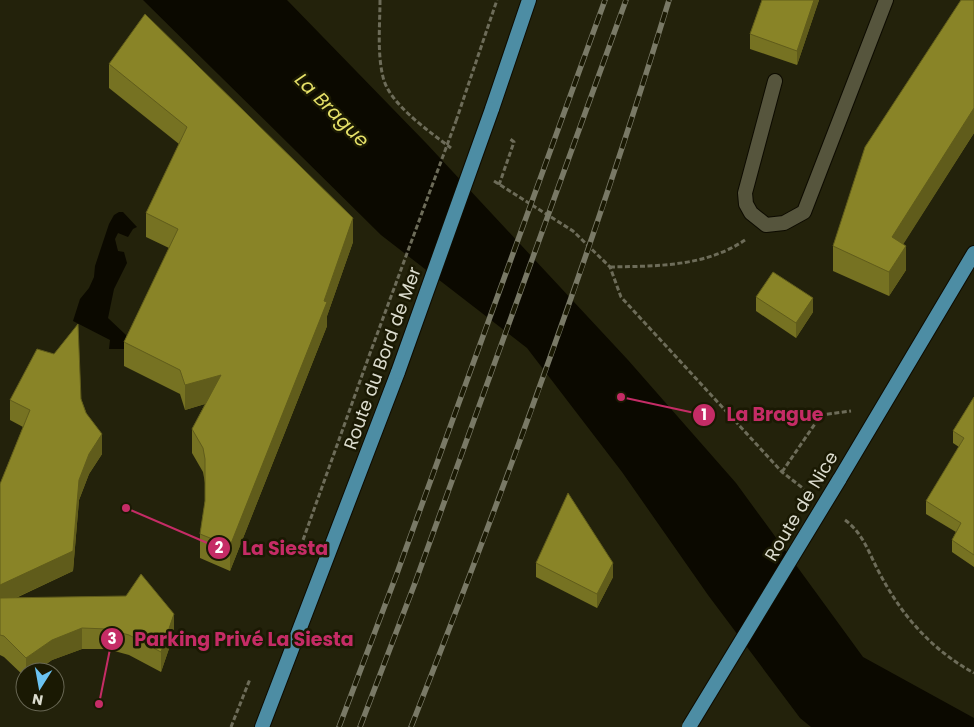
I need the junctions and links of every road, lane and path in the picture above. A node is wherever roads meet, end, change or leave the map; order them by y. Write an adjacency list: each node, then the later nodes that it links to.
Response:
1 (380, 0): 7 (path)
2 (497, 0): 17 (path, bridge)
3 (529, 0): 21 (main road, Route du Bord de Mer, bridge)
4 (886, 0): 10 (street)
5 (776, 81): 10 (street)
6 (514, 142): 9 (path)
7 (454, 150)
8 (492, 179): 9 (path)
9 (499, 185): 12 (path)
10 (766, 224): 12 (path)
11 (974, 253): 13 (main road, Route de Nice)
12 (610, 267): 14 (path)
13 (874, 420): 14 (path); 22 (main road, Route de Nice, bridge)
14 (782, 472): 15 (path)
15 (786, 476)
16 (857, 529): 19 (path)
17 (295, 562)
18 (253, 673): 20 (path)
19 (974, 673)
20 (230, 727)
21 (262, 727)
22 (689, 727)

